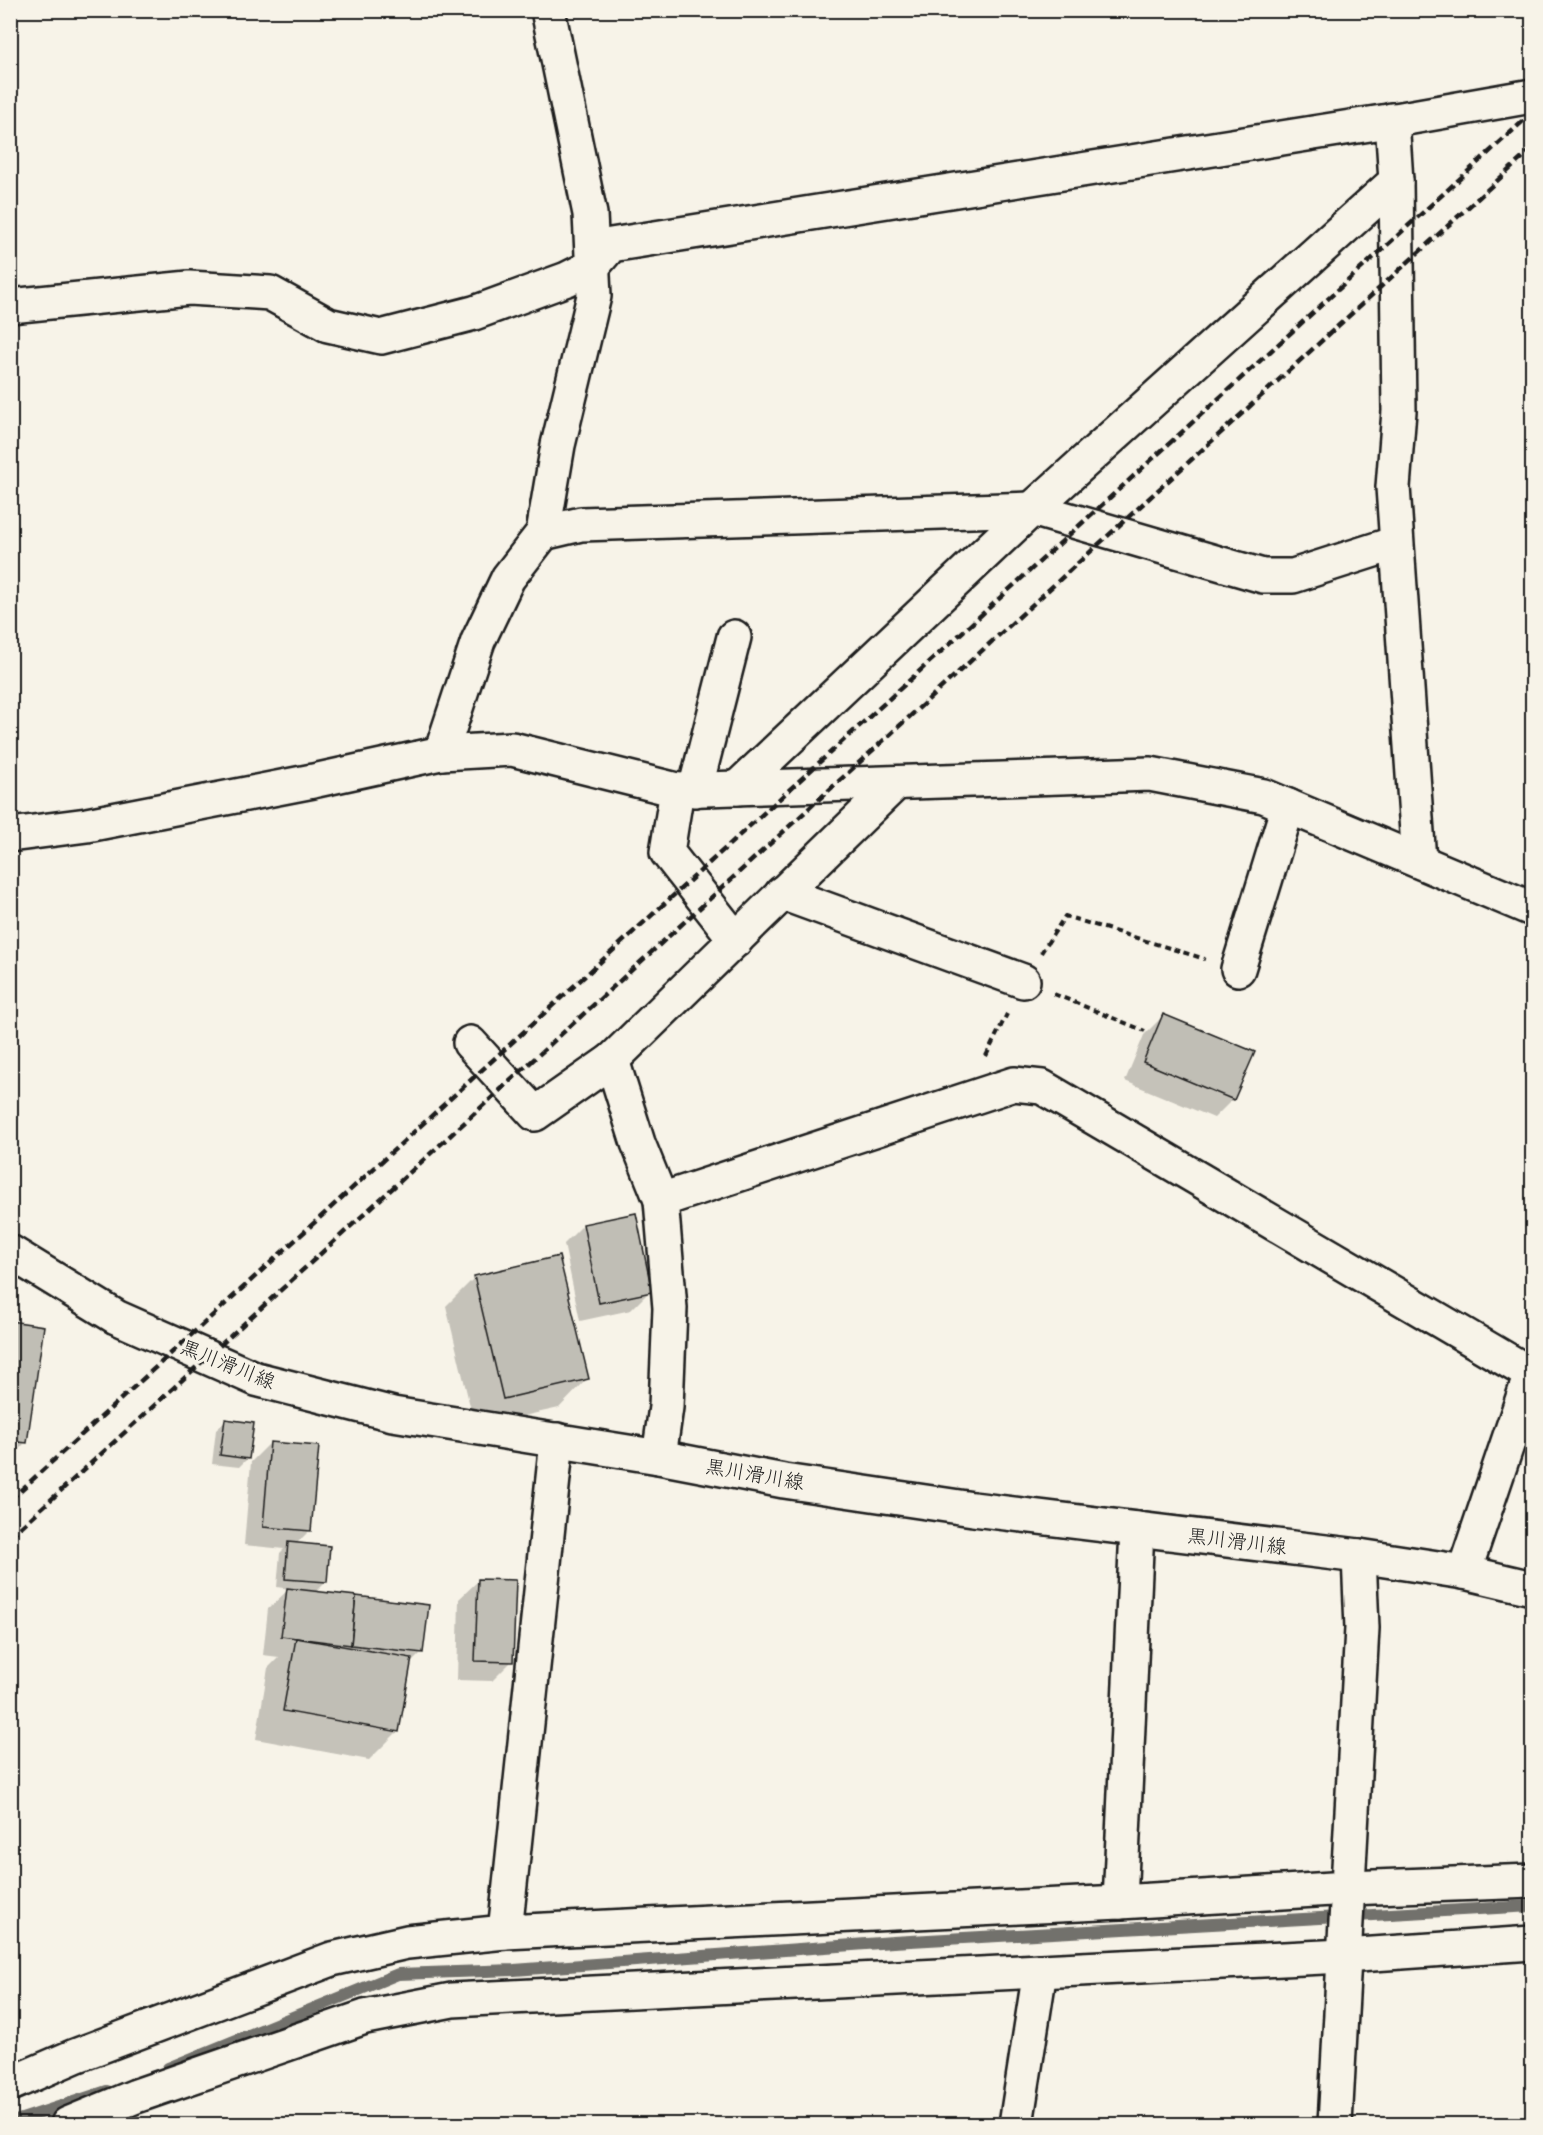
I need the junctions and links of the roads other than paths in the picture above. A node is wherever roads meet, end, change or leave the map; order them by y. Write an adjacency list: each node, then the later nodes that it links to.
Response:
1 (548, 10): 5 (street)
2 (1533, 96): 3 (street)
3 (1392, 120): 4 (street); 5 (street)
4 (1396, 181): 7 (street); 9 (street)
5 (593, 266): 6 (street); 8 (street)
6 (10, 306)
7 (1032, 509): 8 (street); 9 (street); 13 (street)
8 (543, 532): 11 (street)
9 (1396, 543): 17 (street)
10 (734, 638): 14 (street)
11 (441, 753): 14 (street); 16 (street)
12 (896, 783): 13 (street); 15 (street); 18 (street)
13 (737, 788): 14 (street)
14 (686, 790): 20 (street)
15 (1288, 806): 17 (street); 21 (street)
16 (10, 836)
17 (1419, 861): 19 (street)
18 (782, 893): 20 (street); 22 (street)
19 (1533, 909)
20 (736, 940): 24 (street)
21 (1238, 969)
22 (1023, 981)
23 (470, 1043): 24 (street)
24 (612, 1060): 25 (street)
25 (660, 1200): 27 (street); 29 (street)
26 (10, 1252): 28 (street, 黒川滑川線)
27 (1532, 1372): 32 (street)
28 (557, 1440): 29 (street, 黒川滑川線); 37 (street)
29 (660, 1457): 30 (street, 黒川滑川線)
30 (1137, 1529): 31 (street, 黒川滑川線); 36 (street)
31 (1359, 1556): 32 (street, 黒川滑川線); 35 (street)
32 (1464, 1572): 33 (street, 黒川滑川線)
33 (1533, 1588)
34 (1533, 1881): 35 (street)
35 (1348, 1888): 36 (street); 39 (street)
36 (1120, 1902): 37 (street)
37 (505, 1932): 41 (street)
38 (1533, 1943): 39 (street)
39 (1344, 1956): 40 (street); 45 (street)
40 (1040, 1971): 42 (street); 44 (street)
41 (10, 2084)
42 (137, 2110): 43 (street)
43 (68, 2124)
44 (1016, 2124)
45 (1335, 2124)

